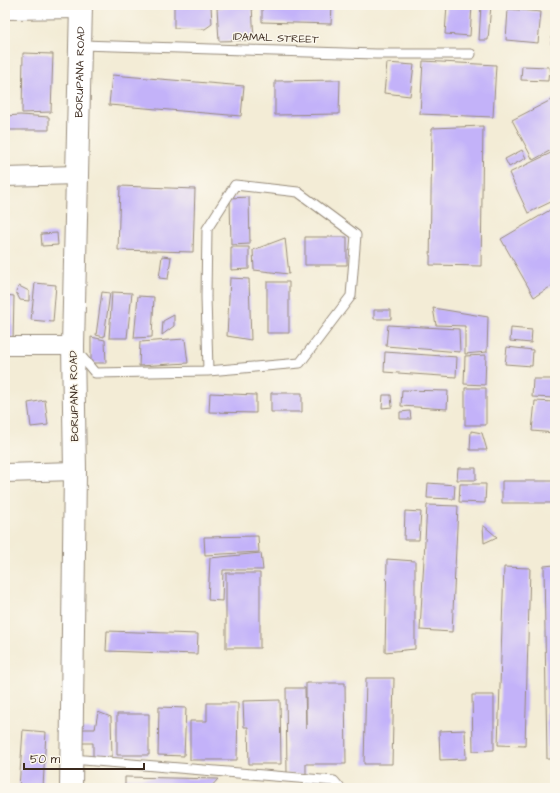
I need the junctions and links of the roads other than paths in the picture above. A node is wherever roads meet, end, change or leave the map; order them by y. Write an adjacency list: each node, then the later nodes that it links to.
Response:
1 (80, 7): 2 (street); 3 (main road, BORUPANA ROAD)
2 (5, 10)
3 (80, 45): 4 (lane, IDAMAL STREET); 5 (main road, BORUPANA ROAD)
4 (471, 54)
5 (78, 175): 6 (street); 8 (main road, BORUPANA ROAD)
6 (5, 177)
7 (5, 346): 8 (street)
8 (73, 346): 9 (lane); 10 (main road, BORUPANA ROAD)
9 (208, 371): 9 (lane)
10 (75, 471): 11 (street); 12 (main road, BORUPANA ROAD)
11 (5, 473)
12 (72, 759): 13 (main road, BORUPANA ROAD); 14 (lane)
13 (71, 788)
14 (340, 788)

